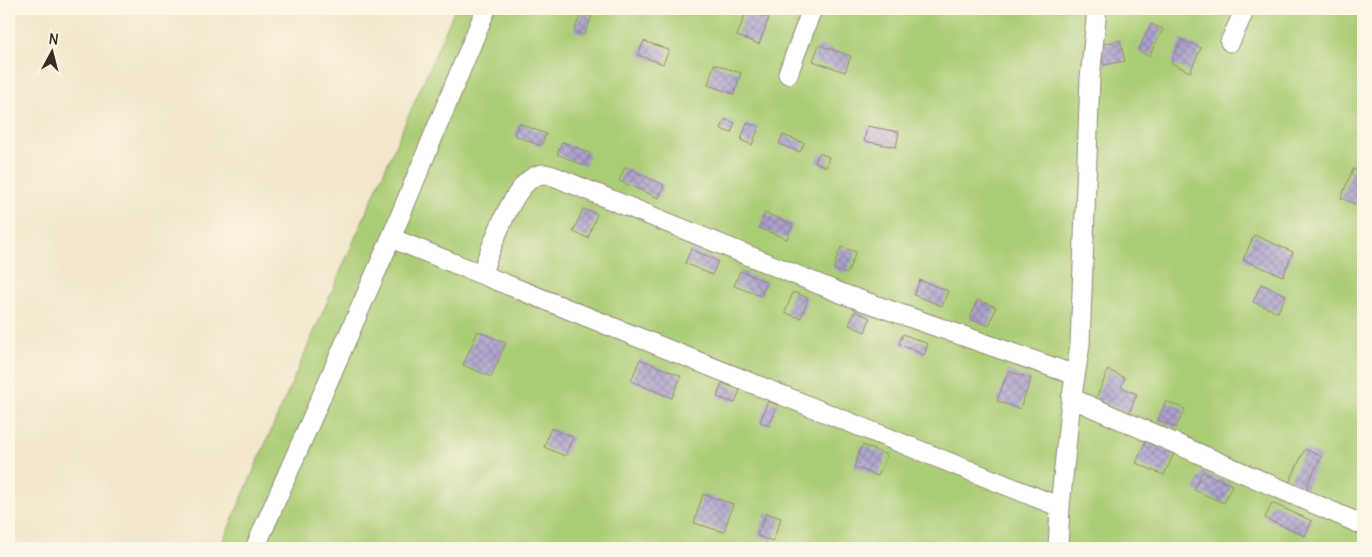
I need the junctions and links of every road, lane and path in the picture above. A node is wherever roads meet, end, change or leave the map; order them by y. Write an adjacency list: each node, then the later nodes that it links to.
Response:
1 (486, 9): 7 (street)
2 (812, 9): 6 (street)
3 (1097, 9): 9 (street)
4 (1245, 9): 5 (street)
5 (1230, 42)
6 (788, 74)
7 (391, 238): 8 (street); 13 (street)
8 (481, 274): 9 (street); 11 (street)
9 (1075, 374): 10 (street)
10 (1071, 398): 11 (street); 12 (street)
11 (1060, 507): 14 (street)
12 (1363, 525)
13 (255, 548)
14 (1058, 548)

